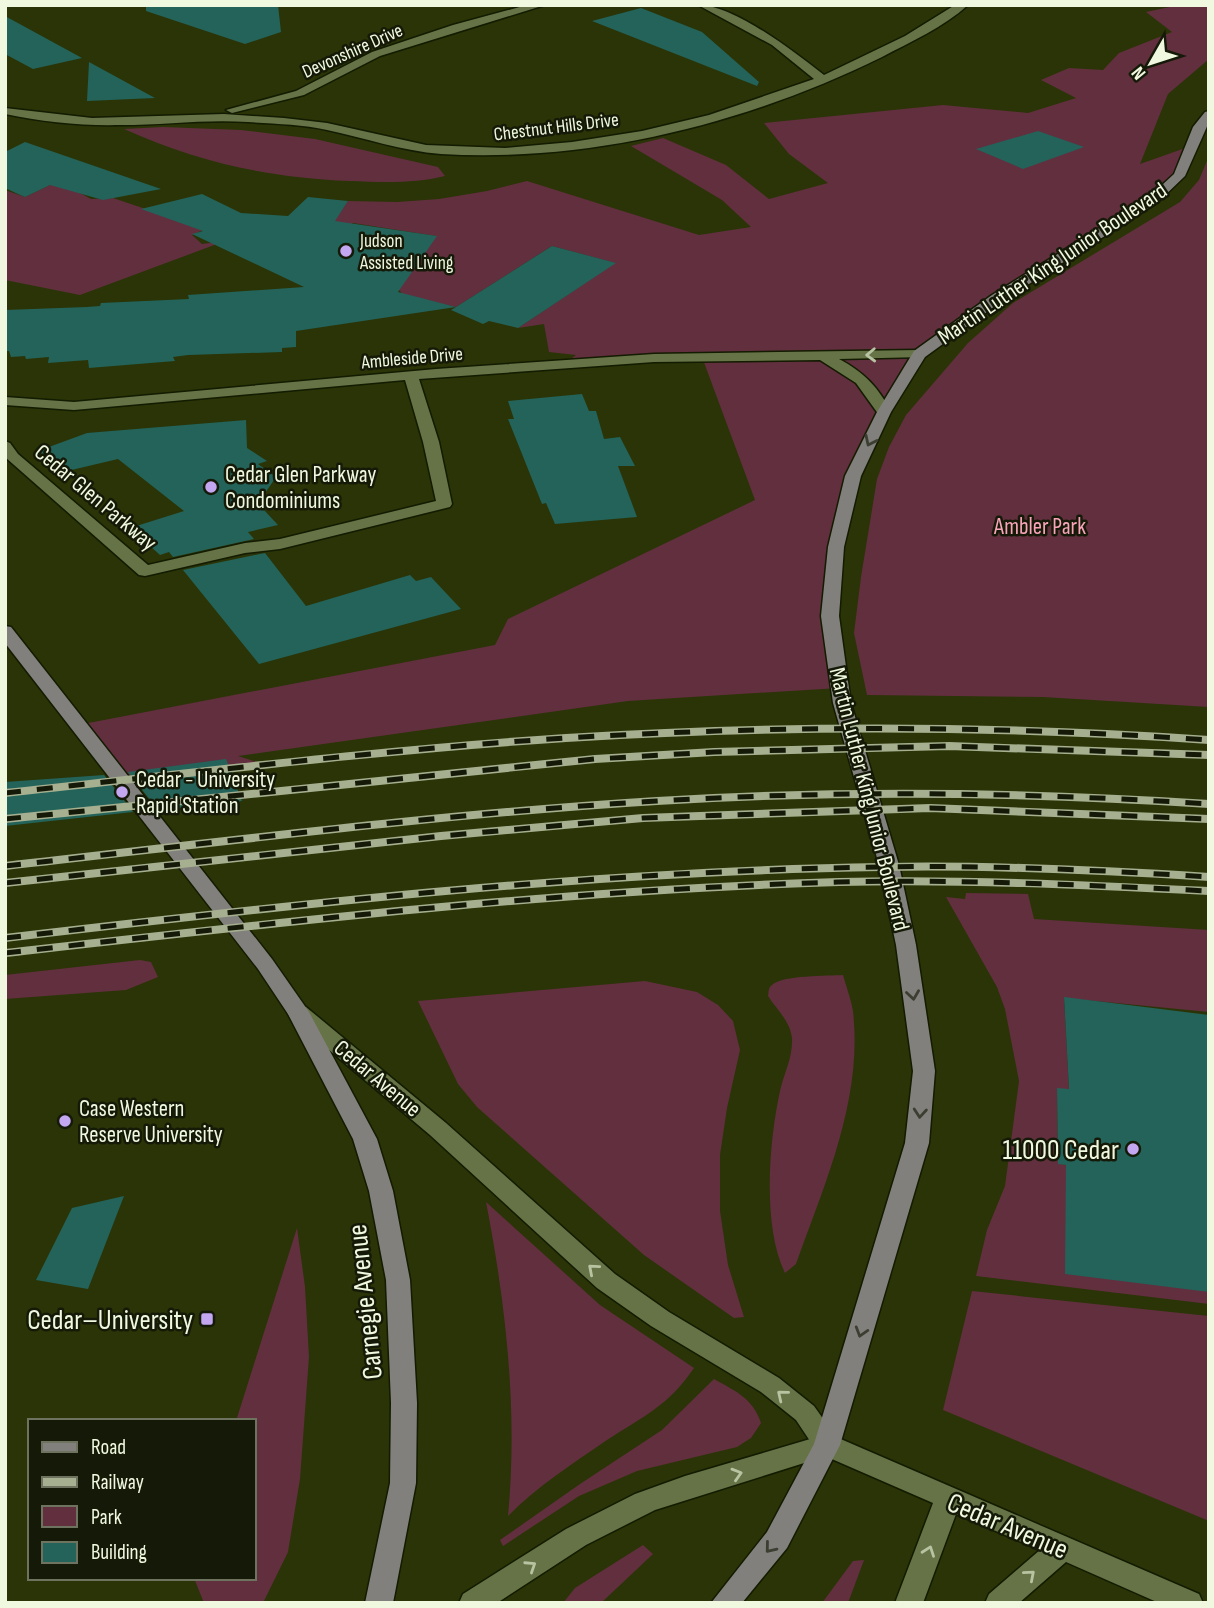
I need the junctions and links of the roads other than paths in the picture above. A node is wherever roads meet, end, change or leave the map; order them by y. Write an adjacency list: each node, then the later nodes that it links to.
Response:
1 (540, 5): 5 (street, Devonshire Drive)
2 (703, 5): 4 (street)
3 (963, 5): 4 (street, Chestnut Hills Drive)
4 (823, 80): 9 (street, Chestnut Hills Drive)
5 (301, 102): 8 (street, Devonshire Drive); 9 (street, Devonshire Drive)
6 (5, 111): 8 (street, Chestnut Hills Drive)
7 (1209, 114): 10 (main road, Martin Luther King Junior Boulevard)
8 (204, 116): 9 (street, Chestnut Hills Drive)
9 (324, 126)
10 (919, 354): 11 (street, Ambleside Drive, one-way to 11); 14 (main road, Martin Luther King Junior Boulevard)
11 (823, 357): 12 (street, Ambleside Drive); 14 (street, Ambleside Drive)
12 (411, 377): 13 (street, Ambleside Drive); 16 (street, Cedar Glen Parkway)
13 (13, 402): 15 (street)
14 (884, 412): 19 (main road, Martin Luther King Junior Boulevard, one-way to 19)
15 (5, 414)
16 (5, 446)
17 (5, 631): 18 (main road, Cedar Avenue)
18 (298, 1012): 19 (street, Cedar Avenue, one-way to 18); 22 (main road, Carnegie Avenue)
19 (827, 1445): 20 (street, Cedar Avenue); 23 (street, one-way to 19); 24 (main road, Martin Luther King Junior Boulevard, one-way to 24)
20 (948, 1499): 21 (street, Cedar Avenue); 25 (street, one-way to 20)
21 (1062, 1548): 26 (street, one-way to 21); 27 (street, Cedar Avenue)
22 (379, 1603)
23 (473, 1603)
24 (725, 1603)
25 (909, 1603)
26 (999, 1603)
27 (1189, 1603)

